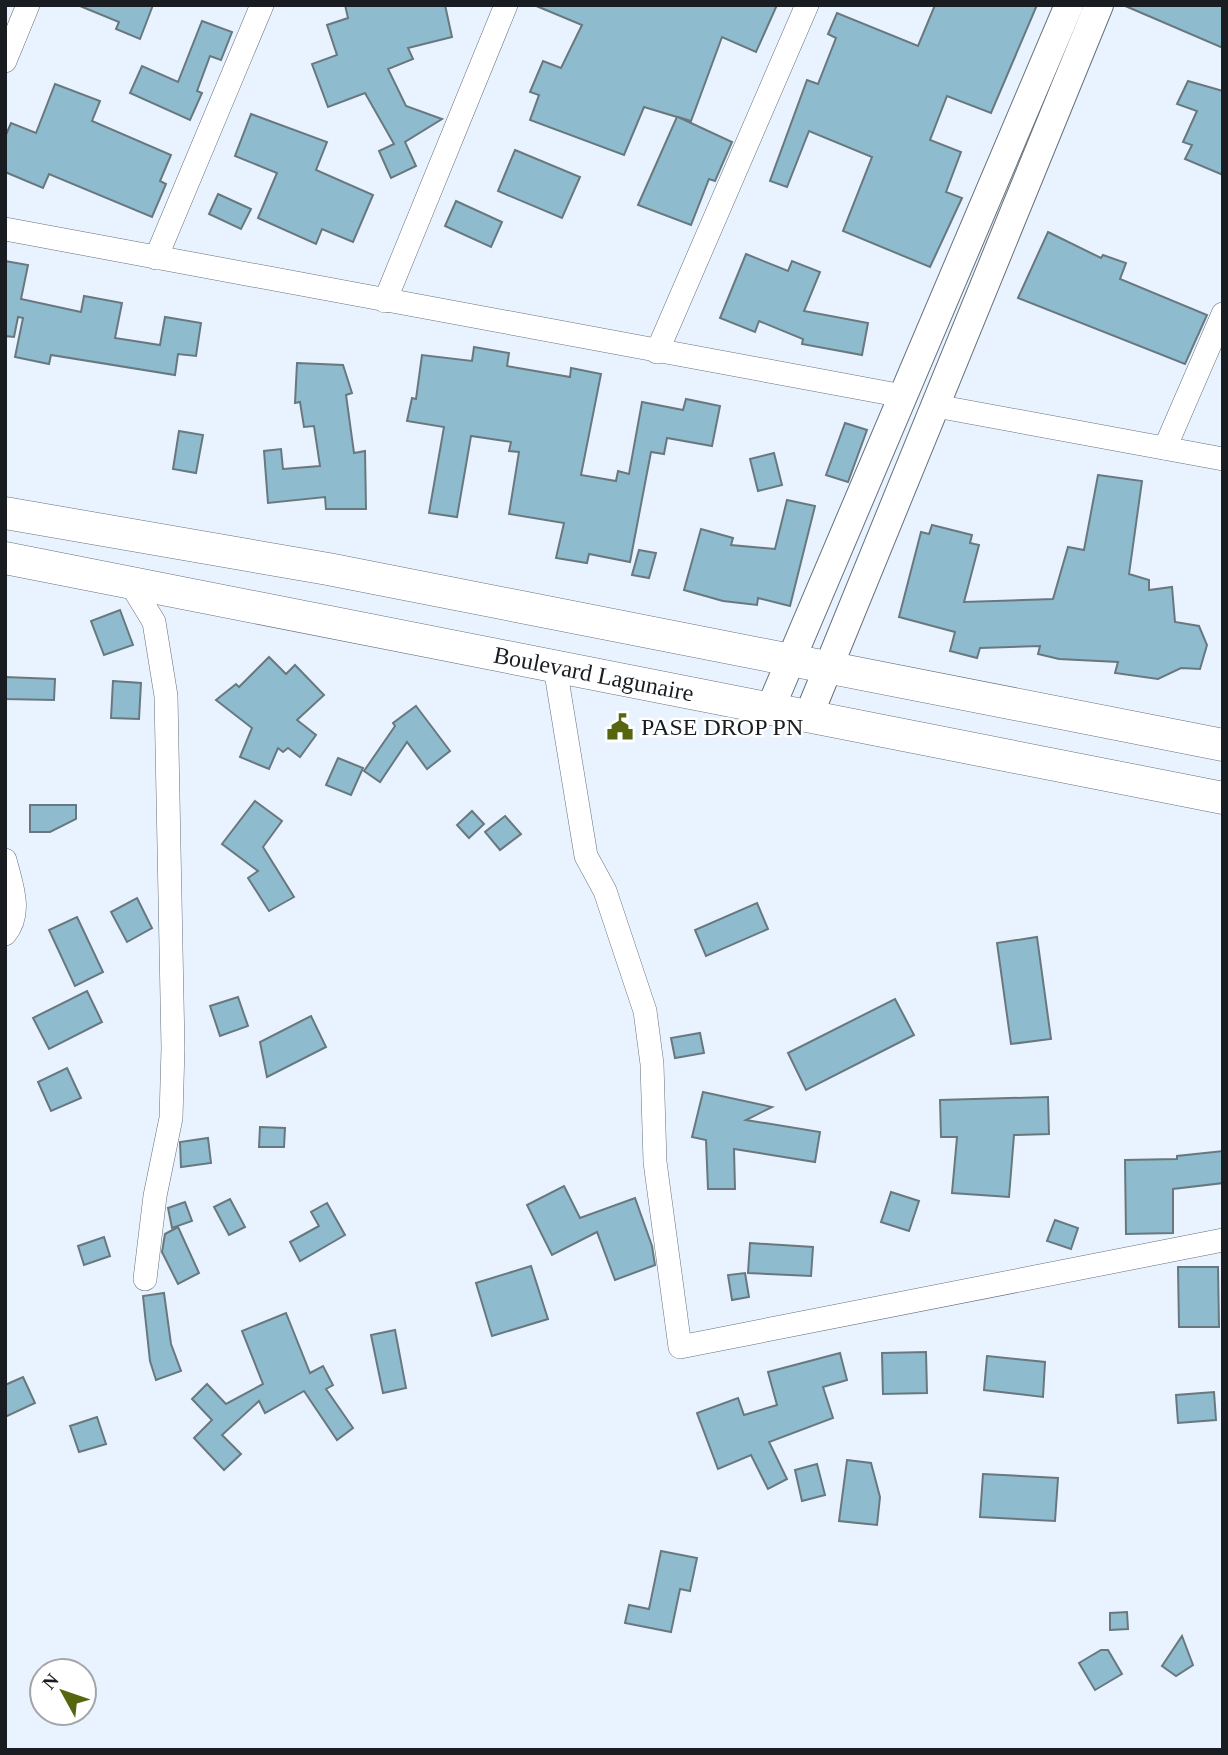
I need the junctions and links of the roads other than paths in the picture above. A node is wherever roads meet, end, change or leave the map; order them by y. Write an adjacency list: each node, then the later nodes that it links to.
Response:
1 (28, 5): 7 (street)
2 (262, 5): 9 (street)
3 (506, 5): 10 (street)
4 (807, 5): 12 (street)
5 (1069, 5): 13 (street)
6 (1099, 5): 14 (street)
7 (5, 61)
8 (5, 229): 9 (street)
9 (156, 258): 10 (street)
10 (385, 301): 12 (street)
11 (1223, 314): 15 (street)
12 (657, 352): 13 (street)
13 (904, 396): 20 (street)
14 (936, 406): 15 (street); 22 (street)
15 (1164, 448): 16 (street)
16 (1223, 459)
17 (5, 513): 20 (main road)
18 (5, 558): 19 (main road, Boulevard Lagunaire)
19 (129, 582): 21 (main road, Boulevard Lagunaire); 30 (street)
20 (792, 660): 22 (main road); 23 (street)
21 (555, 667): 23 (main road, Boulevard Lagunaire); 29 (street)
22 (828, 667): 24 (street); 25 (main road)
23 (770, 709): 24 (main road, Boulevard Lagunaire)
24 (808, 717): 26 (main road, Boulevard Lagunaire)
25 (1223, 745)
26 (1223, 798)
27 (5, 860): 28 (street)
28 (5, 934)
29 (1223, 1240)
30 (145, 1279)

